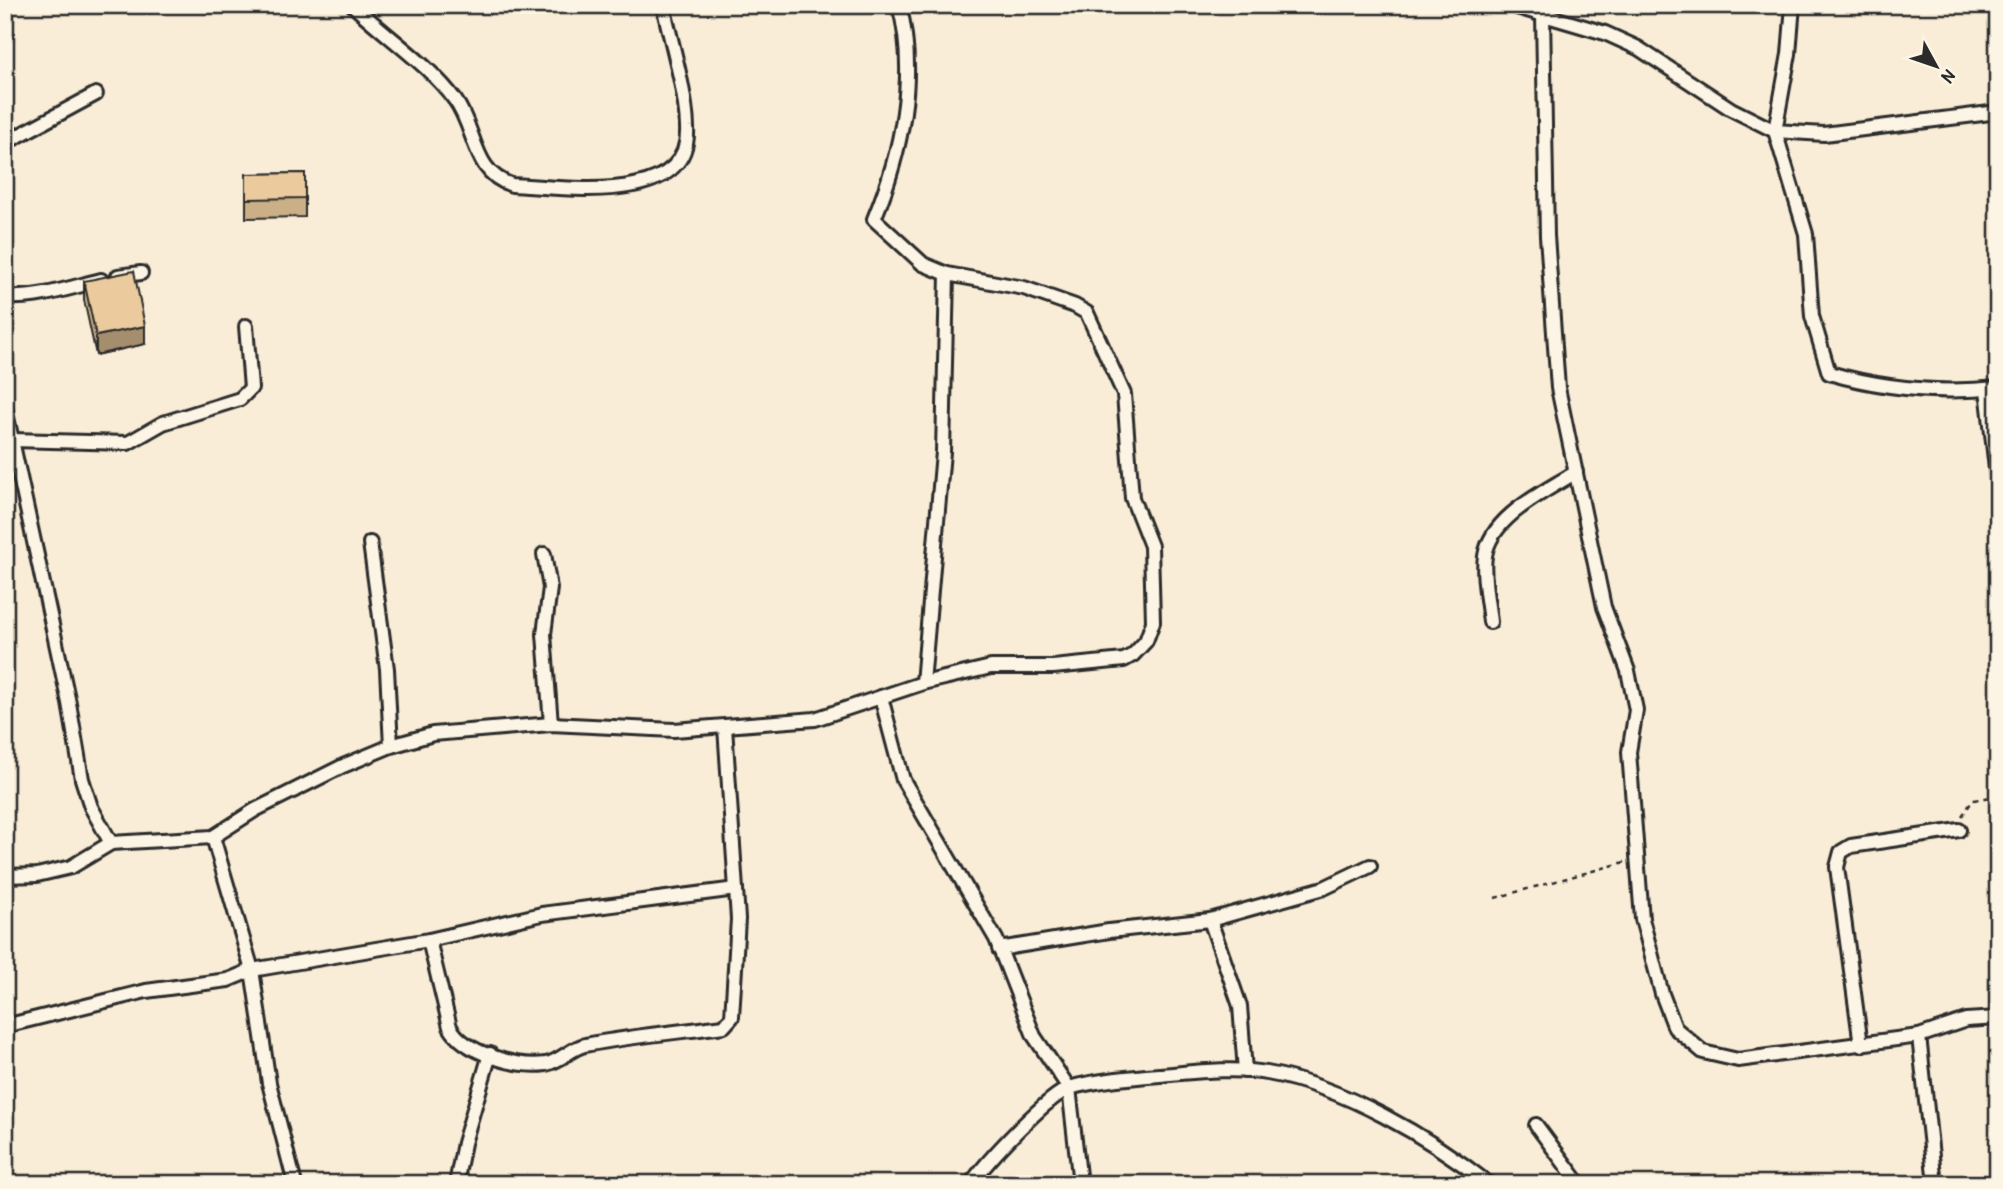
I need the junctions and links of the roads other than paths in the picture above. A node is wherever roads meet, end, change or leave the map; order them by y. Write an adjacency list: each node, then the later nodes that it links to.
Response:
1 (352, 5): 2 (street)
2 (663, 5)
3 (899, 5): 12 (street)
4 (1510, 5): 6 (street)
5 (1793, 5): 9 (street)
6 (1543, 15): 9 (street); 18 (street)
7 (96, 94): 10 (street)
8 (1998, 112): 9 (street)
9 (1775, 131): 15 (street)
10 (5, 143)
11 (141, 273): 13 (street)
12 (947, 274): 23 (street); 23 (street)
13 (5, 297)
14 (246, 326): 17 (street)
15 (1993, 389): 19 (street)
16 (5, 408): 17 (street)
17 (12, 440): 30 (street)
18 (1576, 472): 22 (street); 41 (street)
19 (1998, 486)
20 (370, 543): 27 (street)
21 (544, 554): 25 (street)
22 (1490, 622)
23 (923, 683): 24 (street)
24 (881, 697): 26 (street); 36 (street)
25 (551, 724): 26 (street); 27 (street)
26 (725, 727): 33 (street)
27 (391, 746): 29 (street)
28 (1959, 830): 41 (street)
29 (213, 837): 30 (street); 37 (street)
30 (111, 842): 32 (street)
31 (1370, 866): 34 (street)
32 (5, 876)
33 (736, 889): 35 (street); 42 (street)
34 (1210, 920): 36 (street); 43 (street)
35 (429, 940): 37 (street); 42 (street)
36 (999, 949): 44 (street)
37 (252, 970): 39 (street); 46 (street)
38 (1998, 1018): 40 (street)
39 (5, 1026)
40 (1919, 1036): 41 (street); 52 (street)
41 (1861, 1045)
42 (490, 1054): 47 (street)
43 (1245, 1071): 44 (street); 50 (street)
44 (1069, 1088): 48 (street); 49 (street)
45 (1536, 1125): 51 (street)
46 (295, 1184)
47 (456, 1184)
48 (971, 1184)
49 (1080, 1184)
50 (1489, 1184)
51 (1576, 1184)
52 (1935, 1184)

